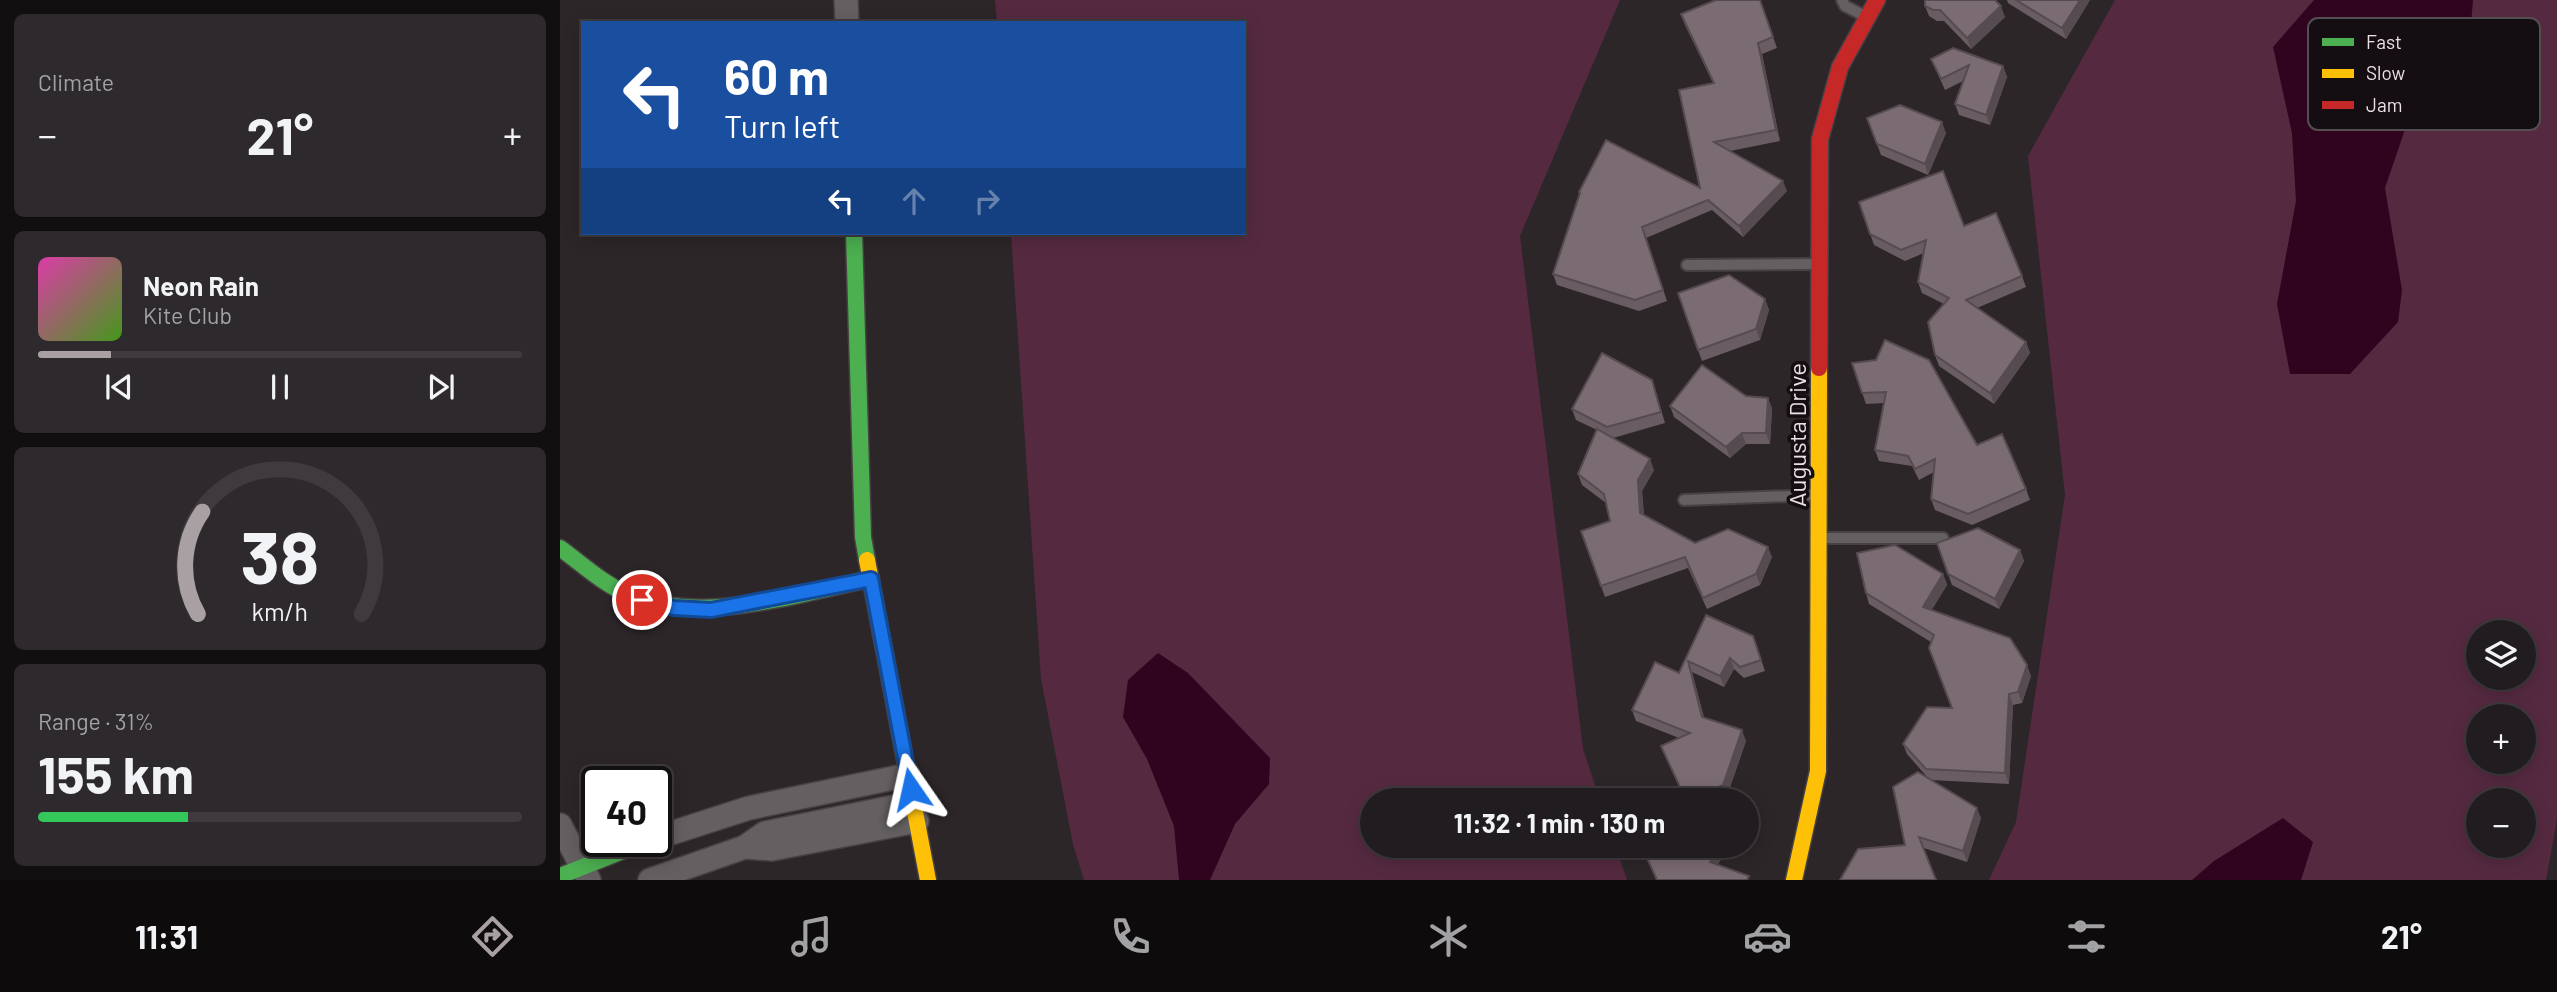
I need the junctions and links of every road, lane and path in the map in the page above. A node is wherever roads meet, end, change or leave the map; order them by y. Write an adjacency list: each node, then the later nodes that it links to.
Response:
1 (846, 0): 5 (street)
2 (1842, 0): 4 (lane)
3 (1877, 0): 4 (street, Augusta Drive)
4 (1867, 16): 7 (street, Augusta Drive)
5 (847, 21)
6 (854, 235): 14 (street)
7 (1819, 264): 8 (lane); 9 (street, Augusta Drive)
8 (1687, 265)
9 (1819, 495): 10 (lane); 11 (street, Augusta Drive)
10 (1684, 500)
11 (1819, 538): 12 (lane); 24 (street, Augusta Drive)
12 (1943, 538)
13 (560, 548): 14 (street)
14 (871, 579): 15 (street)
15 (908, 775): 16 (street); 18 (street)
16 (915, 812): 22 (street); 23 (street)
17 (560, 825): 20 (street)
18 (672, 833)
19 (616, 857): 20 (street)
20 (586, 873): 21 (street)
21 (560, 876)
22 (650, 880)
23 (928, 880)
24 (1794, 880)

